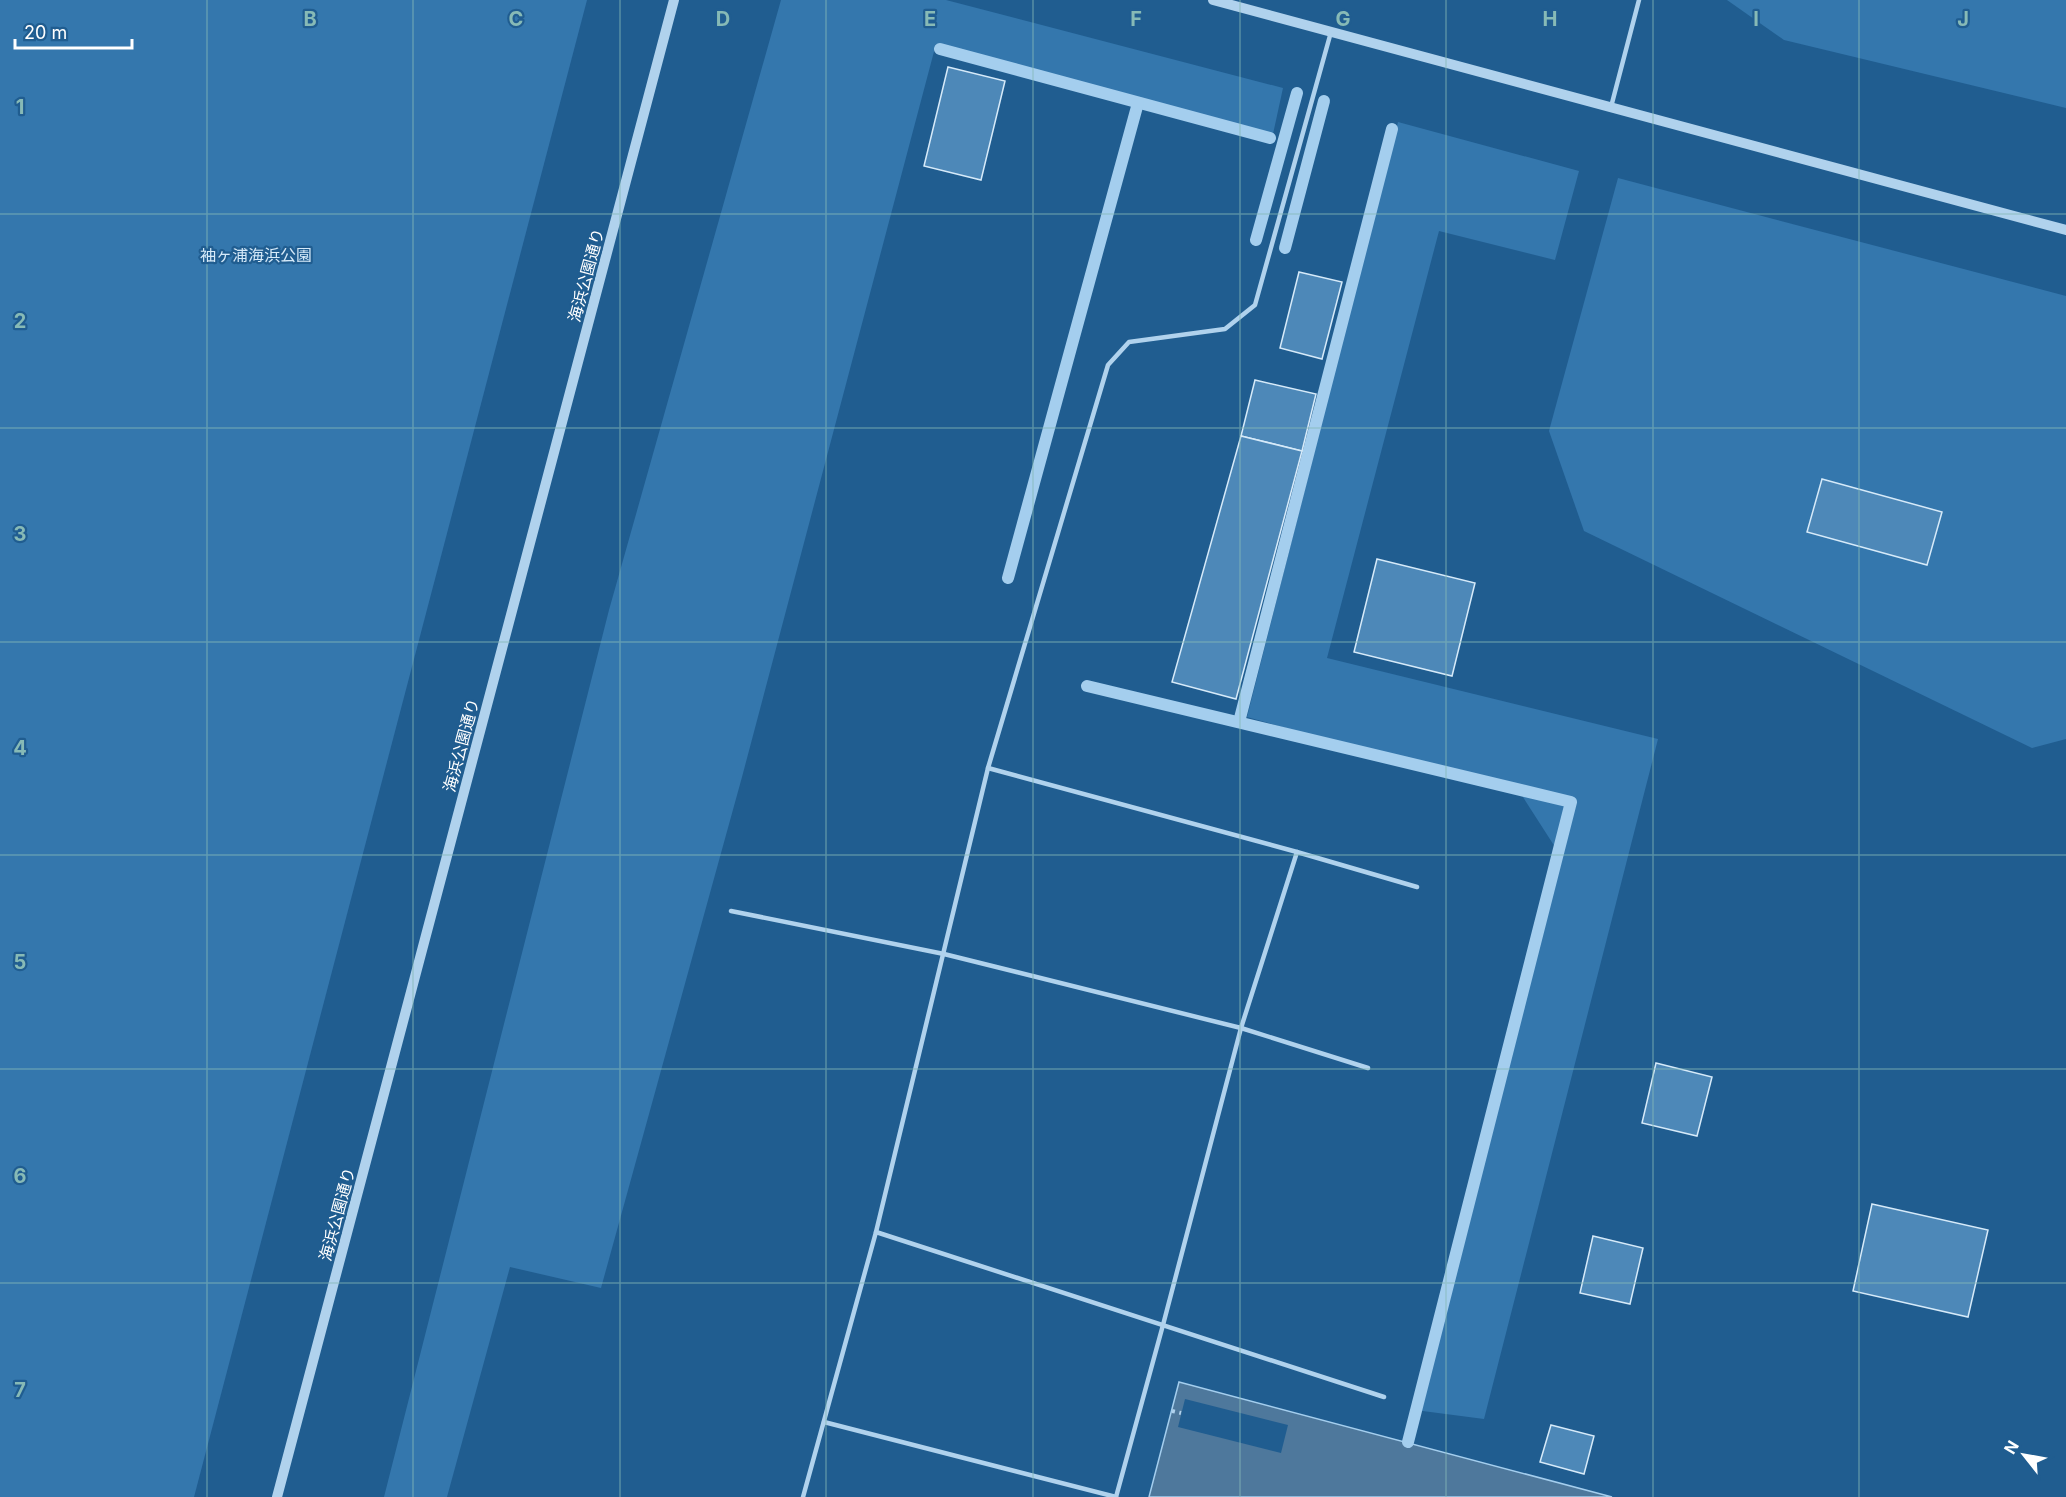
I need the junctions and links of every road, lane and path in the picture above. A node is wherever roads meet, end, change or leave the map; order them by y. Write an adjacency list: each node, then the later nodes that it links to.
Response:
1 (674, 0): 20 (street, 海浜公園通り)
2 (1213, 0): 4 (street)
3 (1639, 0): 5 (lane)
4 (1331, 32): 5 (street); 7 (lane)
5 (1611, 107): 6 (street)
6 (2066, 230)
7 (988, 768): 8 (lane); 11 (lane)
8 (1297, 852): 9 (lane); 12 (lane)
9 (1417, 887)
10 (731, 911): 11 (lane)
11 (944, 954): 12 (lane); 14 (lane)
12 (1241, 1028): 13 (lane); 15 (lane)
13 (1368, 1068)
14 (876, 1232): 15 (lane); 19 (lane)
15 (1164, 1325): 16 (lane); 22 (lane)
16 (1384, 1397)
17 (1172, 1411): 18 (path)
18 (1182, 1413)
19 (824, 1422): 21 (lane); 22 (lane)
20 (278, 1497)
21 (802, 1497)
22 (1116, 1497)

